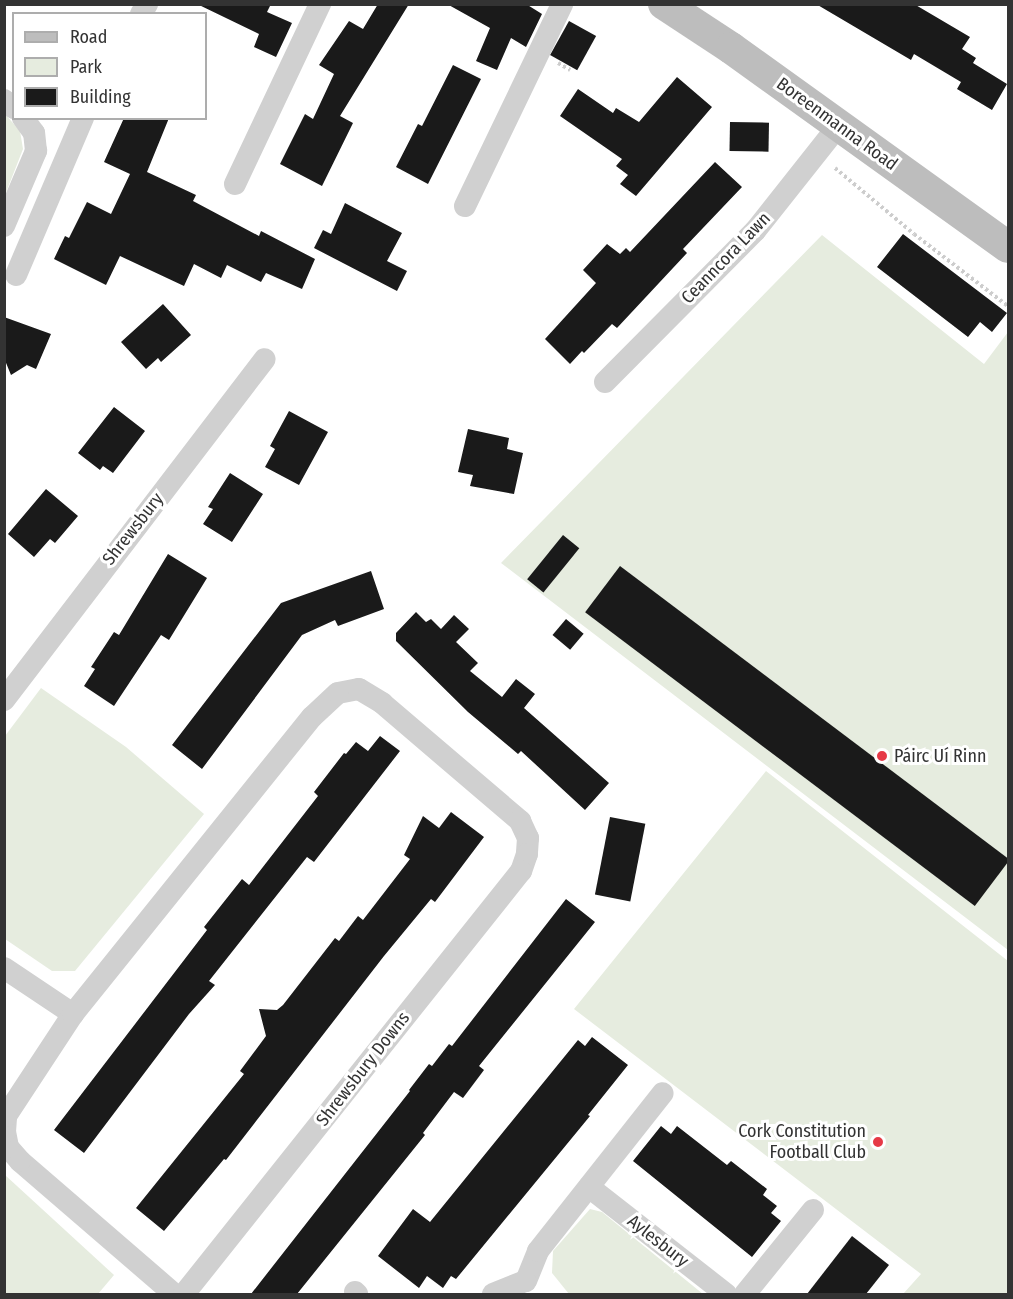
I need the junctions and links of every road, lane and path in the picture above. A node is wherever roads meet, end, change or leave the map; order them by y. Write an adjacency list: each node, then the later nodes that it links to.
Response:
1 (320, 4): 8 (street)
2 (562, 4): 9 (street)
3 (664, 4): 6 (main road, Boreenmanna Road)
4 (24, 120): 10 (street)
5 (82, 120): 12 (street)
6 (838, 125): 7 (street, Ceanncora Lawn); 11 (main road, Boreenmanna Road)
7 (816, 153): 13 (path); 15 (street, Ceanncora Lawn)
8 (235, 184)
9 (465, 206)
10 (4, 226)
11 (1008, 247)
12 (16, 275)
13 (1008, 306)
14 (265, 360): 16 (street, Shrewsbury)
15 (605, 382)
16 (4, 700)
17 (4, 969): 18 (street)
18 (73, 1014): 23 (street); 24 (street, Shrewsbury Downs)
19 (663, 1094): 20 (street)
20 (589, 1187): 22 (street); 26 (street, Aylesbury)
21 (813, 1210): 27 (street)
22 (532, 1288): 25 (street)
23 (174, 1294)
24 (184, 1294)
25 (493, 1294)
26 (726, 1294)
27 (746, 1294)

